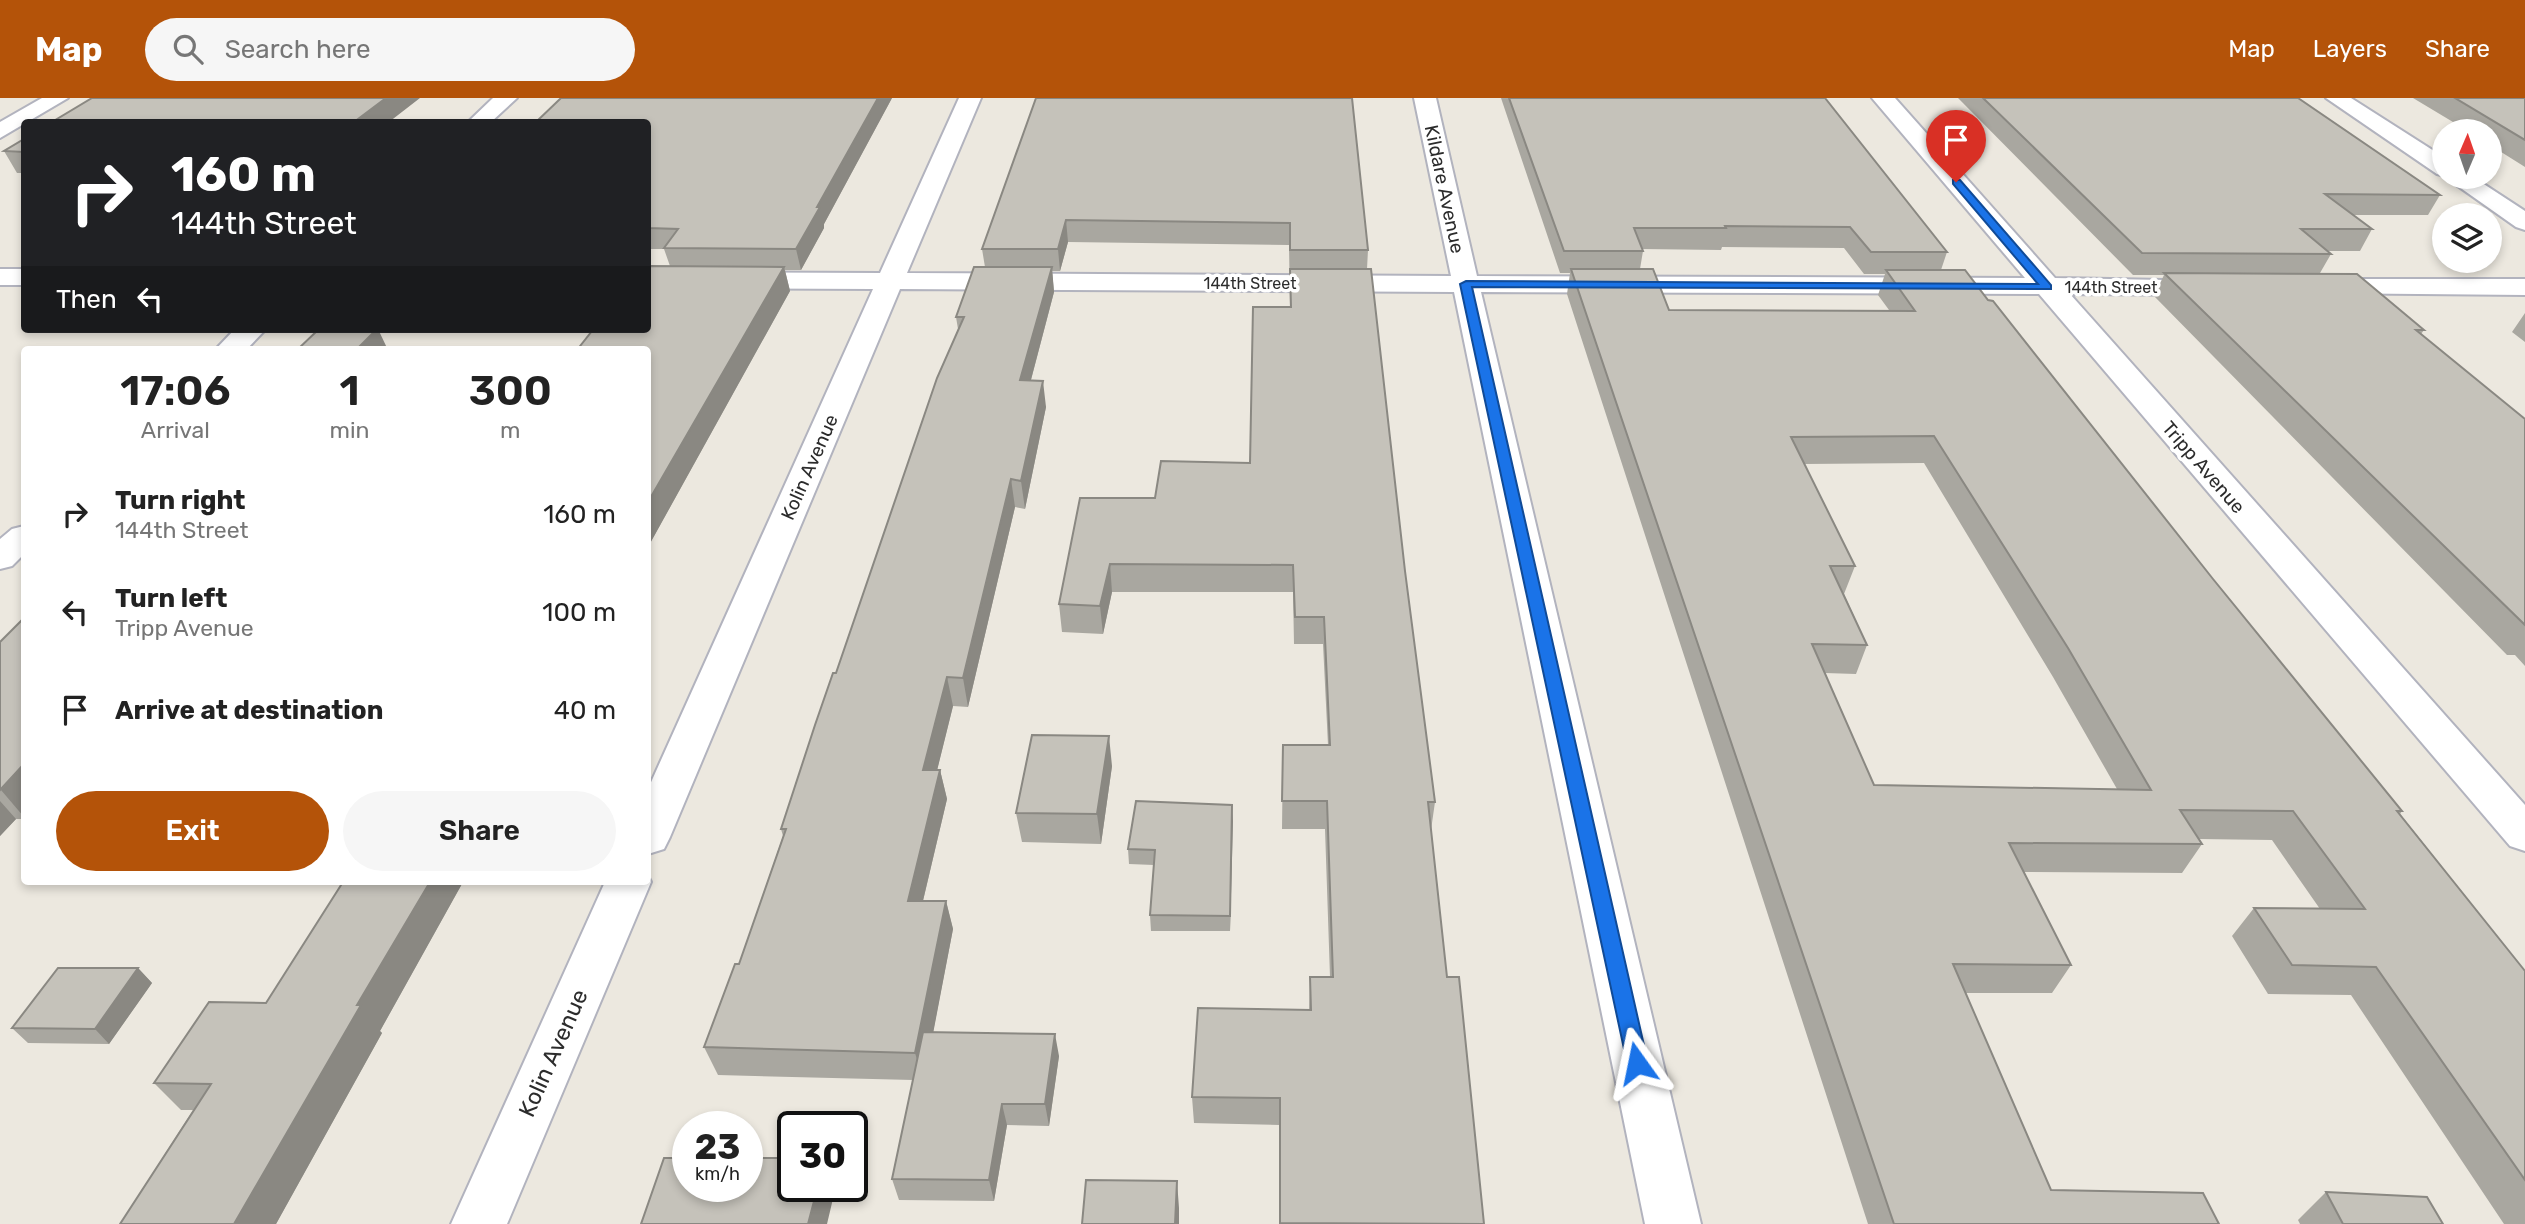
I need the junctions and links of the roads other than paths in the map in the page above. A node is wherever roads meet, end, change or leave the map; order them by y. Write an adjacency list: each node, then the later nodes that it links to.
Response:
1 (57, 98): 8 (street)
2 (506, 98): 7 (street)
3 (970, 98): 15 (street, Kolin Avenue)
4 (1425, 98): 16 (street, Kildare Avenue)
5 (1883, 98): 17 (street, Tripp Avenue)
6 (2337, 98): 9 (street)
7 (482, 119)
8 (0, 131)
9 (2432, 160)
10 (2475, 189): 11 (street)
11 (2525, 222)
12 (0, 277): 13 (street)
13 (21, 277)
14 (651, 280): 15 (street, 144th Street)
15 (890, 281): 16 (street, 144th Street); 25 (street, Kolin Avenue)
16 (1466, 284): 17 (street, 144th Street); 29 (street, Kildare Avenue)
17 (2047, 287): 18 (street, 144th Street); 26 (street, Tripp Avenue)
18 (2238, 287)
19 (2293, 287): 20 (street)
20 (2525, 287)
21 (248, 333): 22 (street)
22 (233, 346)
23 (21, 539): 24 (street)
24 (0, 558)
25 (651, 830)
26 (2525, 834)
27 (627, 885): 28 (street, Kolin Avenue)
28 (479, 1224)
29 (1673, 1224)

